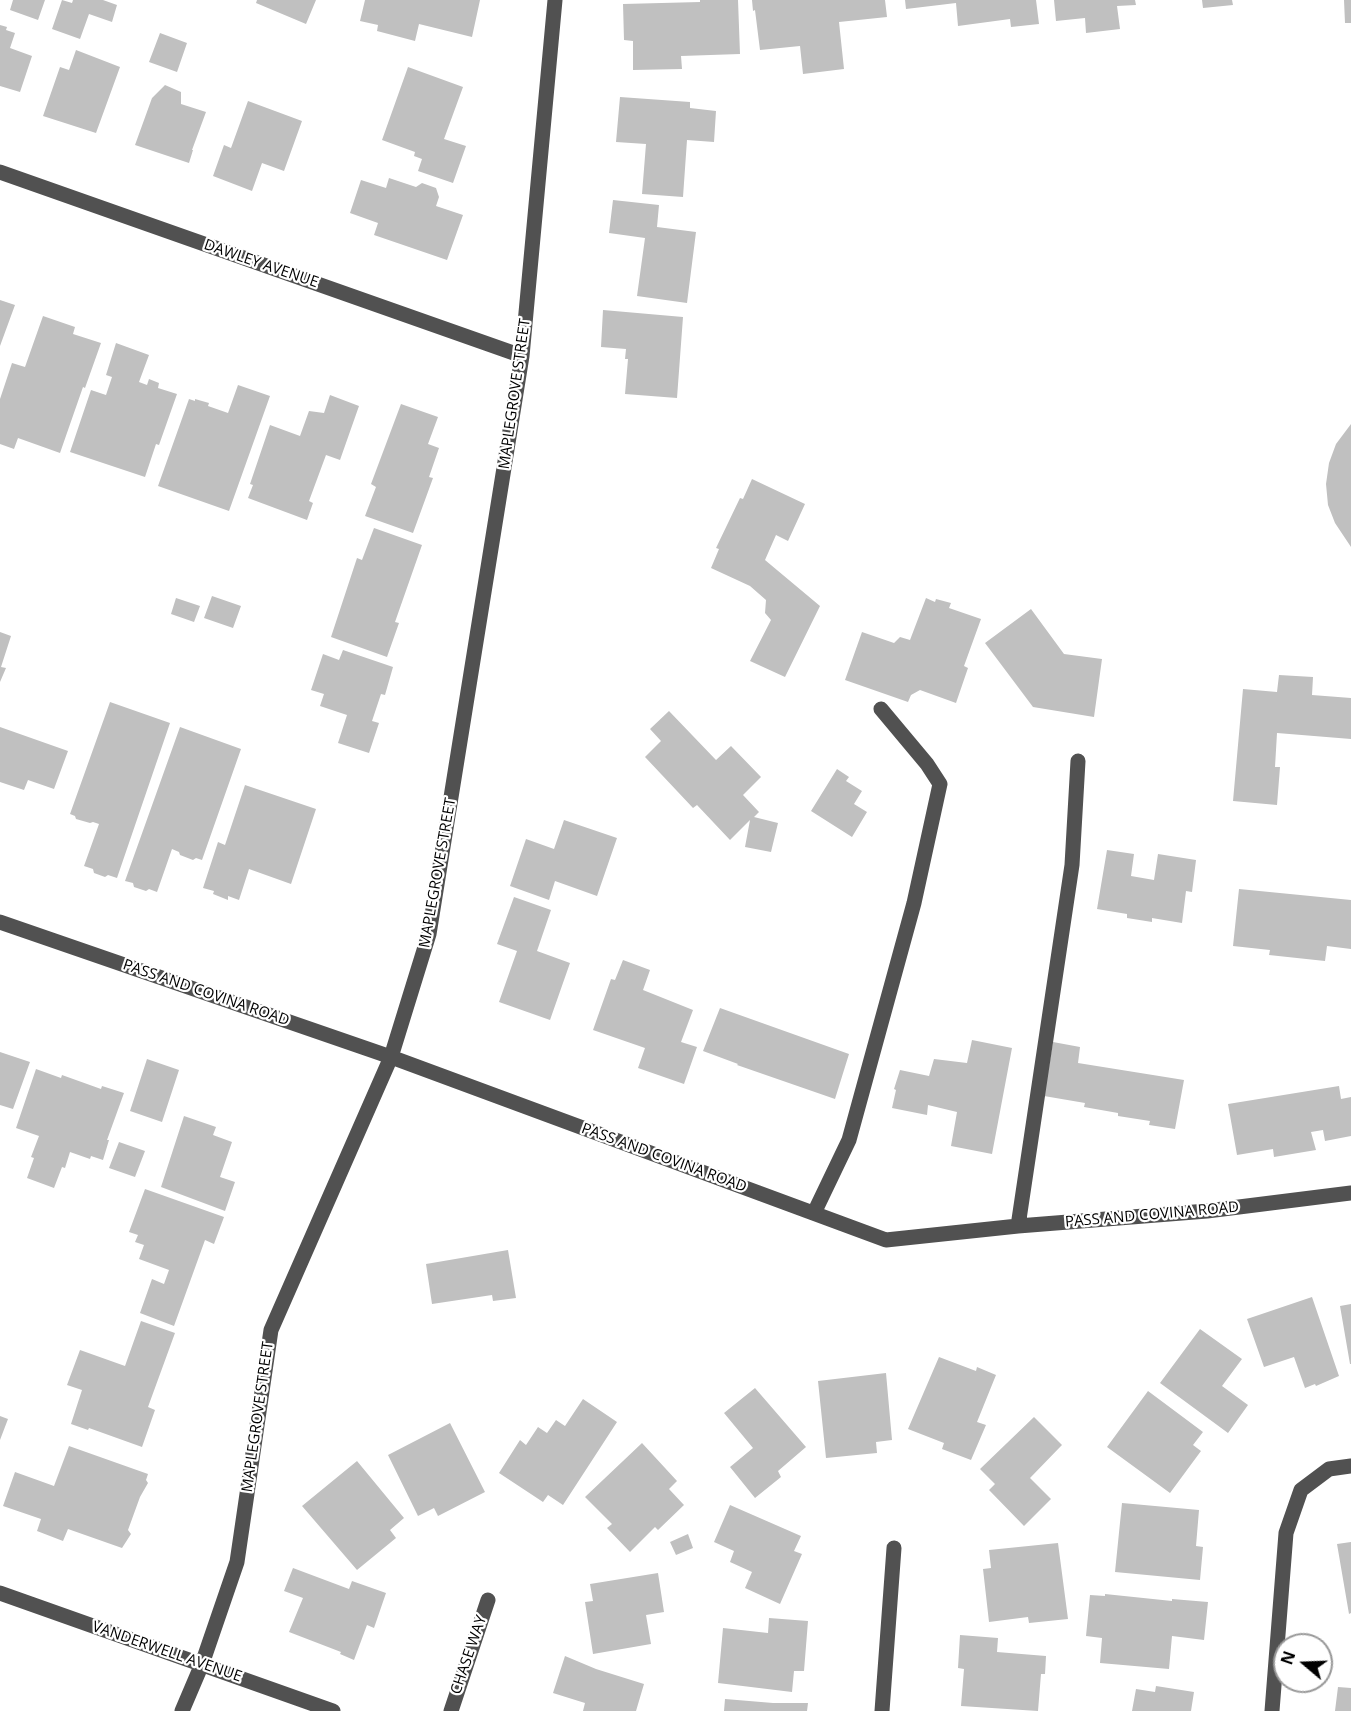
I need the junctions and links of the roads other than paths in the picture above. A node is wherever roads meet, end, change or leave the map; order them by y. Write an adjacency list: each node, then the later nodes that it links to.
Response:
1 (555, 0): 3 (street, MAPLEGROVE STREET)
2 (0, 172): 3 (street, DAWLEY AVENUE)
3 (522, 356): 7 (street, MAPLEGROVE STREET)
4 (881, 709): 9 (street)
5 (1078, 761): 10 (street)
6 (0, 922): 7 (street, PASS AND COVINA ROAD)
7 (391, 1057): 9 (street, PASS AND COVINA ROAD); 15 (street, MAPLEGROVE STREET)
8 (1351, 1193): 10 (street, PASS AND COVINA ROAD)
9 (814, 1214): 10 (street, PASS AND COVINA ROAD)
10 (1018, 1226)
11 (1351, 1466): 20 (street)
12 (894, 1548): 19 (street)
13 (0, 1593): 15 (street, VANDERWELL AVENUE)
14 (488, 1600): 18 (street, CHASE WAY)
15 (202, 1664): 16 (street, MAPLEGROVE STREET); 17 (street, VANDERWELL AVENUE)
16 (182, 1711)
17 (333, 1711)
18 (451, 1711)
19 (882, 1711)
20 (1272, 1711)

